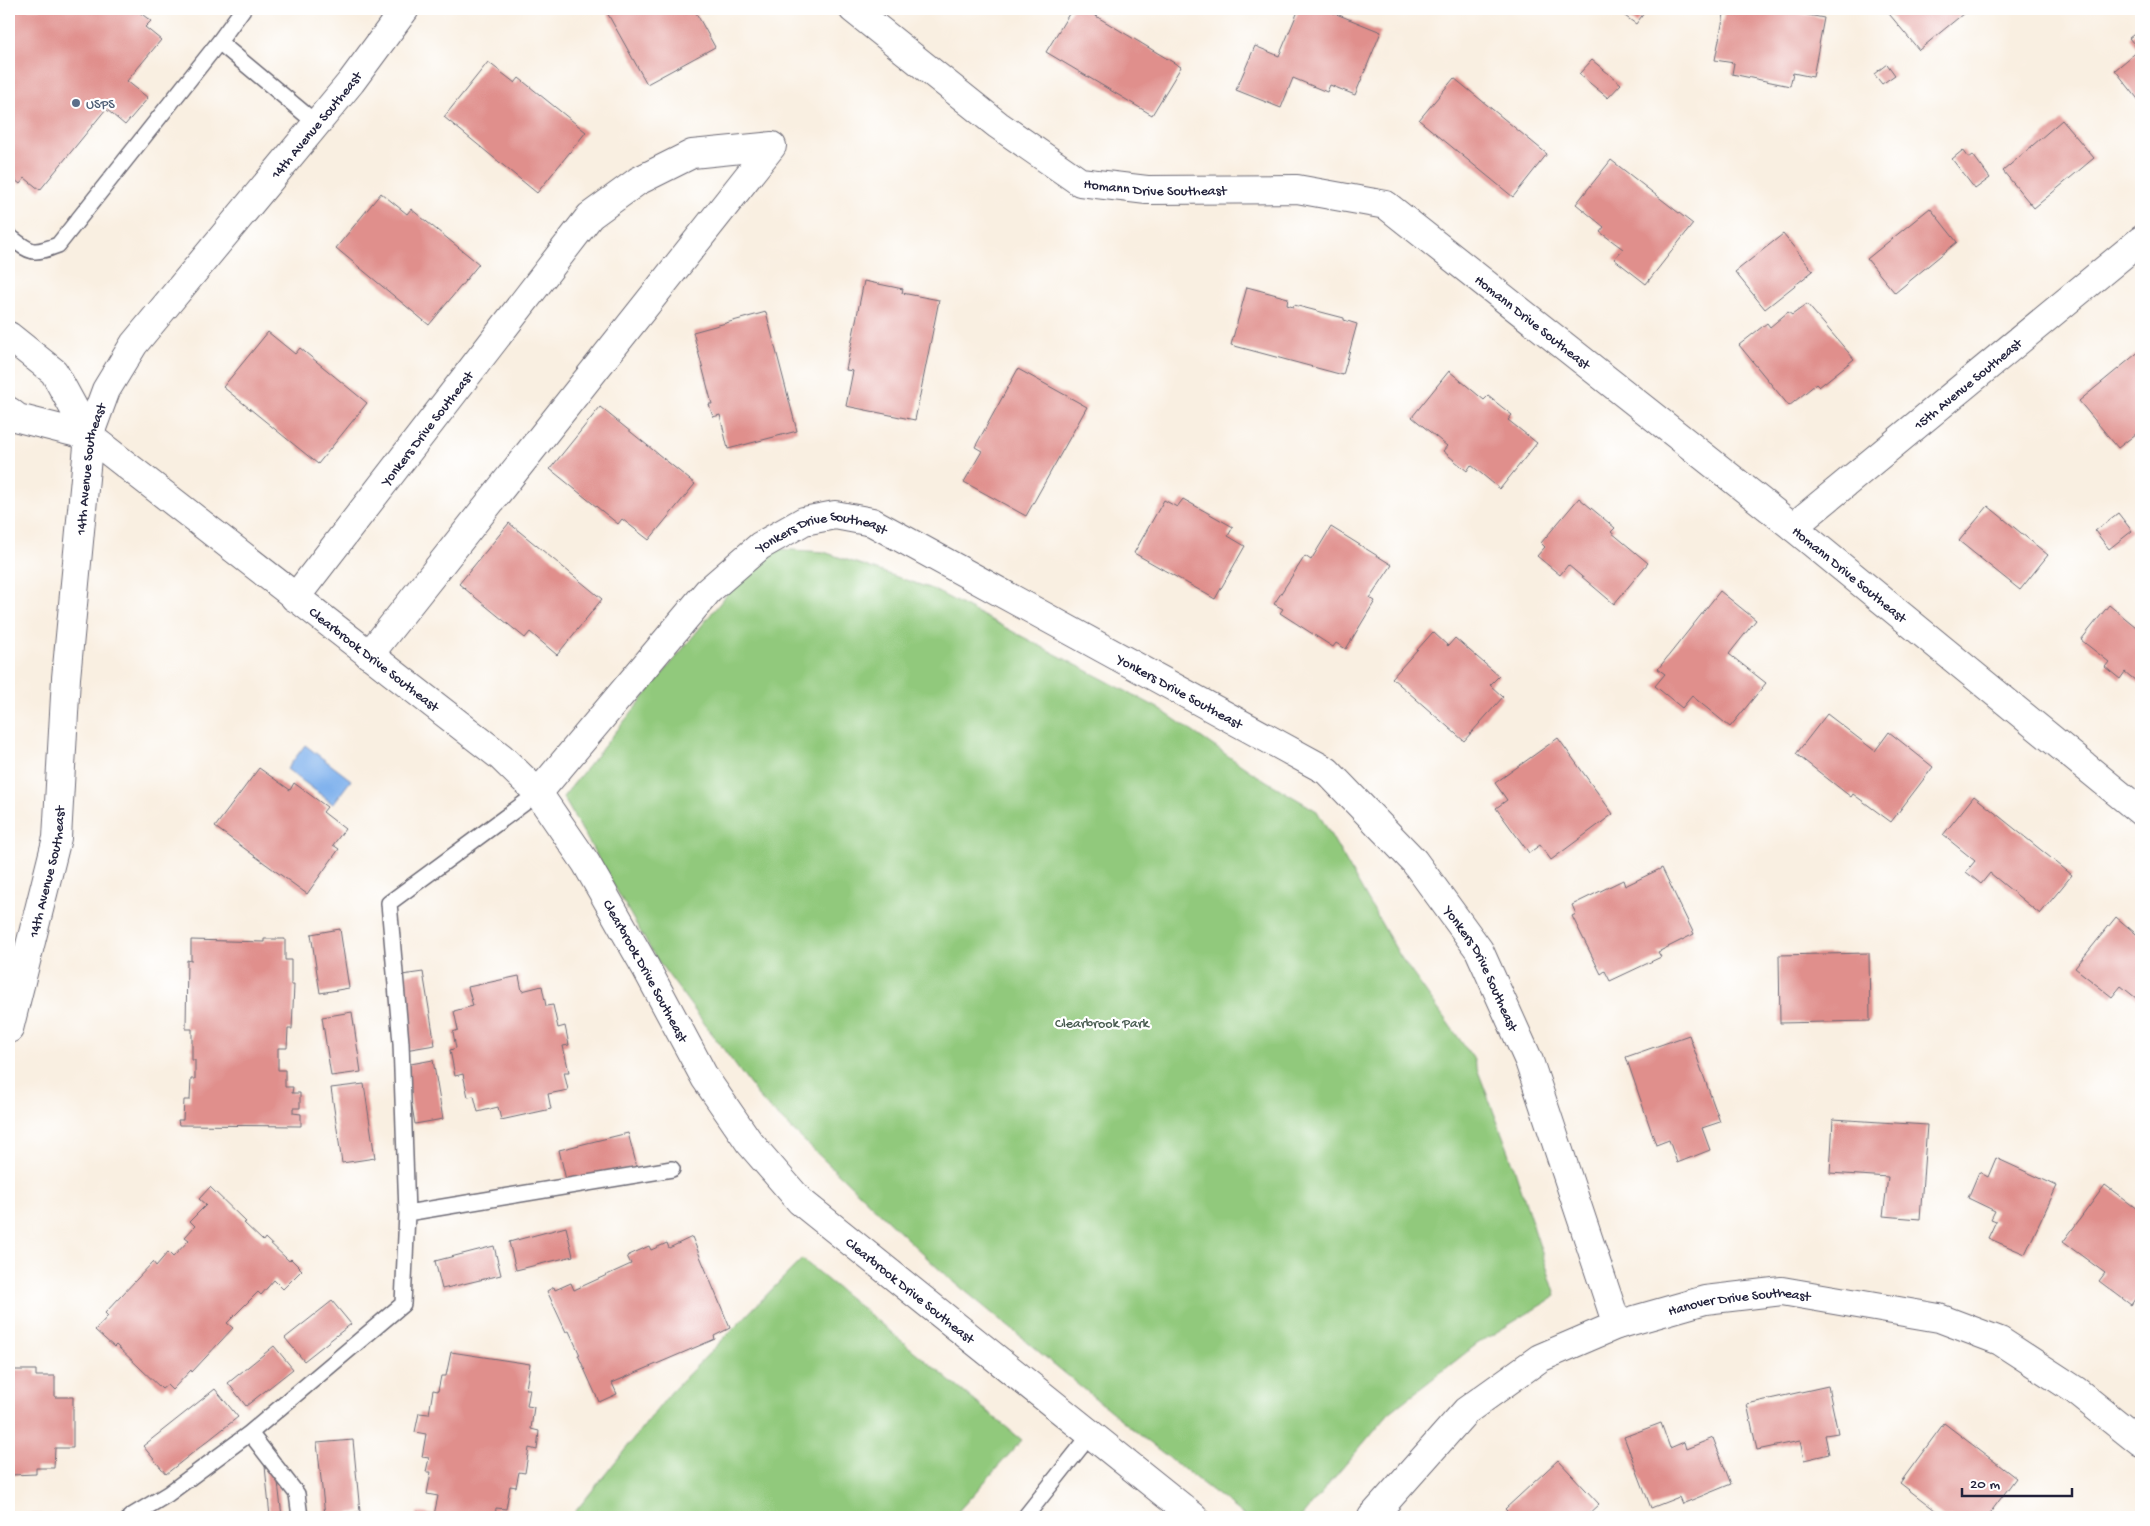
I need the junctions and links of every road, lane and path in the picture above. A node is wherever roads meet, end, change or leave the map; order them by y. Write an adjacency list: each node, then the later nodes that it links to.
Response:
1 (243, 9): 4 (lane)
2 (406, 9): 5 (street, 14th Avenue Southeast)
3 (853, 9): 11 (street, Homann Drive Southeast)
4 (219, 42): 5 (lane); 6 (lane)
5 (317, 124): 10 (street, 14th Avenue Southeast)
6 (9, 236)
7 (2141, 240): 11 (street, 15th Avenue Southeast)
8 (9, 336): 10 (street, Clearbrook Drive Southeast)
9 (9, 410): 10 (street, Clearbrook Drive Southeast)
10 (89, 436): 12 (street, Clearbrook Drive Southeast); 16 (street, 14th Avenue Southeast)
11 (1793, 527): 15 (street, Homann Drive Southeast)
12 (295, 598): 13 (street, Clearbrook Drive Southeast); 13 (street, Yonkers Drive Southeast)
13 (369, 655): 14 (street, Clearbrook Drive Southeast)
14 (538, 793): 19 (lane); 20 (street, Yonkers Drive Southeast); 22 (street, Clearbrook Drive Southeast)
15 (2141, 812)
16 (18, 953): 17 (street, 14th Avenue Southeast)
17 (9, 1029)
18 (672, 1169): 19 (lane)
19 (407, 1213): 21 (lane)
20 (1617, 1325): 23 (street, Hanover Drive Southeast); 28 (street, Hanover Drive Southeast)
21 (250, 1433): 24 (lane); 25 (lane)
22 (1091, 1434): 26 (lane); 27 (street, Clearbrook Drive Southeast)
23 (2141, 1443)
24 (130, 1517)
25 (300, 1517)
26 (1025, 1517)
27 (1194, 1517)
28 (1372, 1517)

